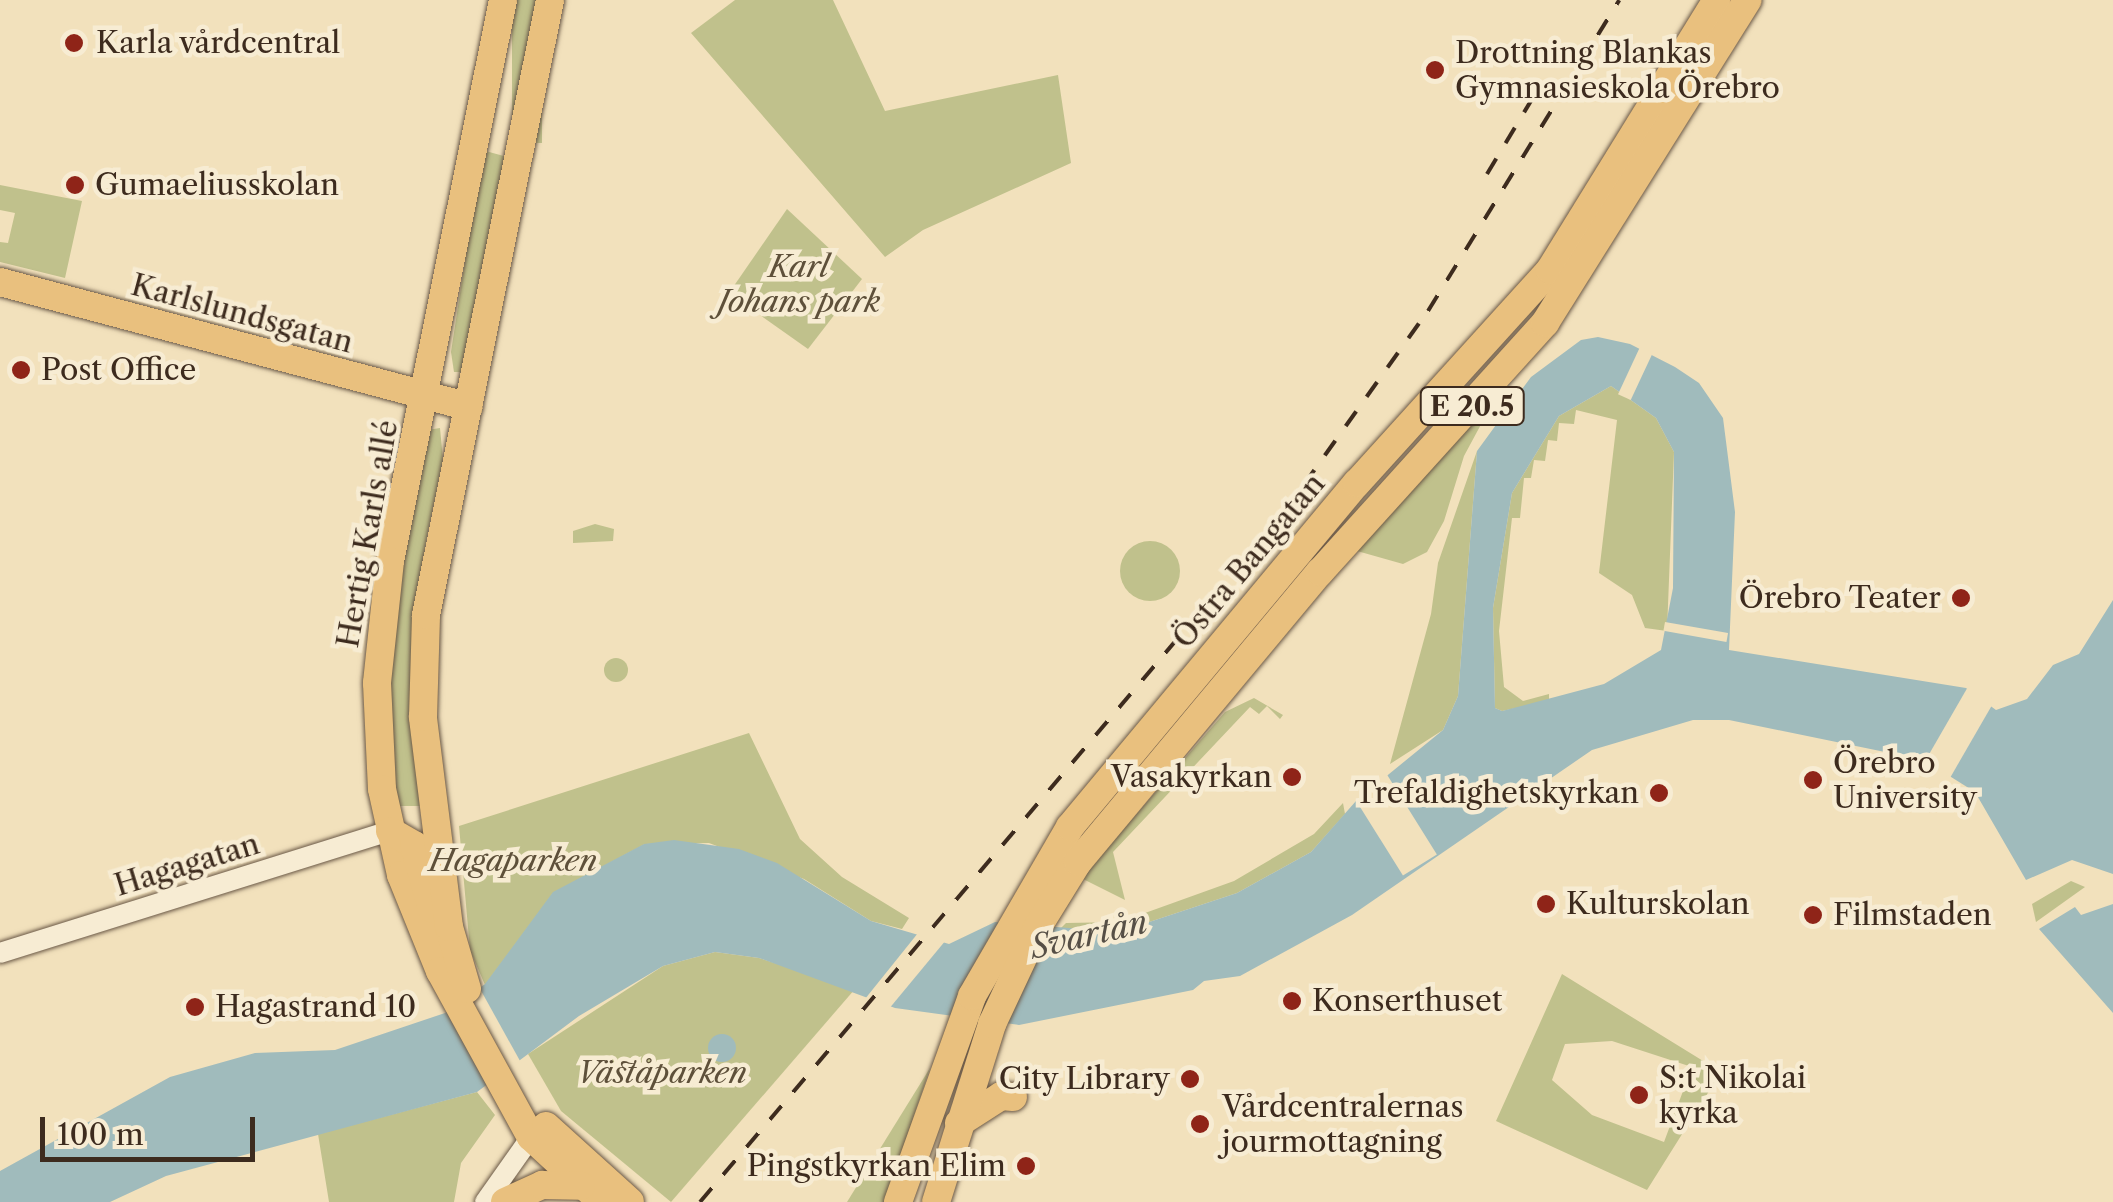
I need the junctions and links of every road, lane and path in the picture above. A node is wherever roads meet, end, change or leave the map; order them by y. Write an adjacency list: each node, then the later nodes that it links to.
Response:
1 (503, 0): 7 (main road, Hertig Karls allé)
2 (550, 0): 9 (main road, Hertig Karls allé)
3 (1717, 0): 5 (main road, Östra Bangatan / E 20.5)
4 (1748, 0): 5 (main road, Östra Bangatan / E 20.5)
5 (1653, 133): 11 (main road, Östra Bangatan / E 20.5); 11 (main road, Östra Bangatan / E 20.5)
6 (0, 282): 8 (main road, Karlslundsgatan)
7 (434, 351): 8 (main road, Hertig Karls allé); 9 (main road)
8 (425, 396): 9 (main road, Karlslundsgatan); 10 (main road); 13 (main road, Hertig Karls allé)
9 (468, 408): 10 (main road, Hertig Karls allé)
10 (462, 440): 12 (main road, Hertig Karls allé)
11 (1234, 652): 14 (main road, Östra Bangatan / E 20.5)
12 (435, 820): 13 (main road); 15 (main road, Hertig Karls allé)
13 (390, 831): 15 (main road); 16 (street, Hagagatan); 17 (main road, Hertig Karls allé)
14 (1022, 926): 18 (main road, Östra Bangatan / E 20.5); 19 (main road, Östra Bangatan / E 20.5)
15 (452, 944): 17 (main road, Hertig Karls allé)
16 (0, 953)
17 (462, 997): 22 (main road, Hertig Karls allé)
18 (946, 1063): 19 (main road); 21 (main road); 27 (main road, Östra Bangatan / E 20.5)
19 (974, 1072): 21 (main road, Östra Bangatan / E 20.5)
20 (1013, 1097): 21 (main road)
21 (959, 1123): 28 (main road, Östra Bangatan / E 20.5)
22 (542, 1135): 23 (main road, Hertig Karls allé); 24 (street); 26 (main road, Hertig Karls allé)
23 (592, 1194): 25 (main road)
24 (485, 1202)
25 (505, 1202)
26 (630, 1202)
27 (898, 1202)
28 (936, 1202)

